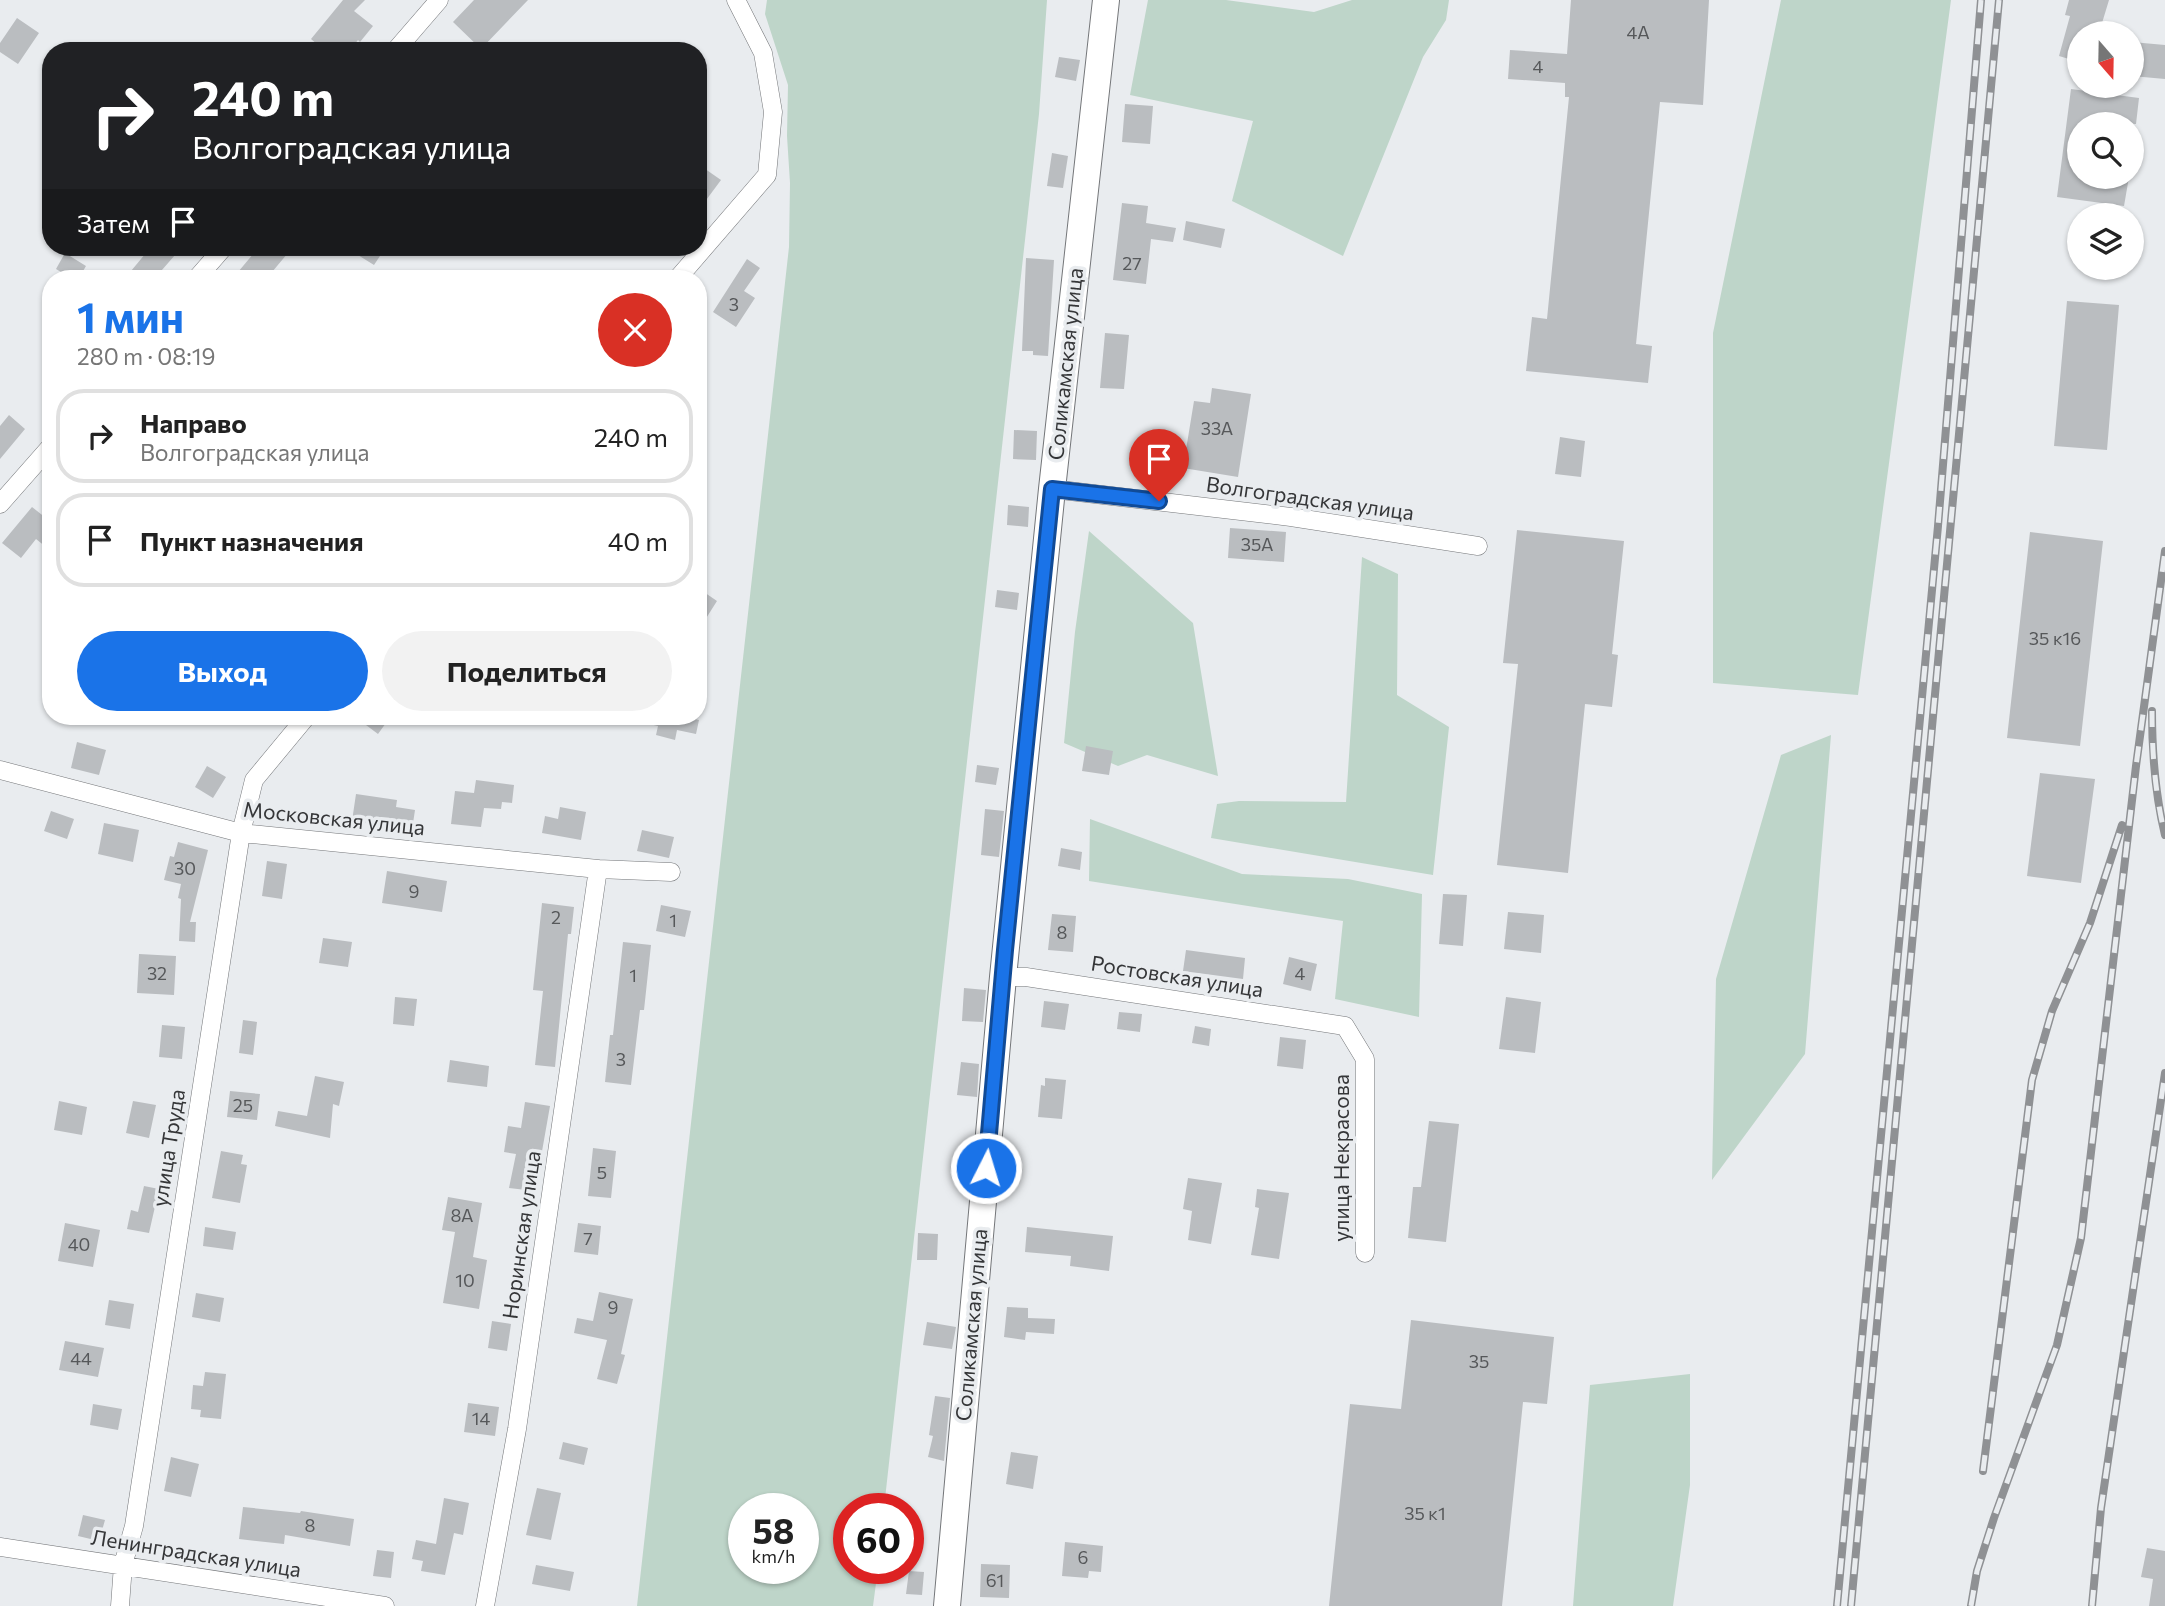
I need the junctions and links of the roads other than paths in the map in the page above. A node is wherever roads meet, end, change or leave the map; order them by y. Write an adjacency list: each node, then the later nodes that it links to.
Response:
1 (439, 0): 4 (street)
2 (736, 0): 5 (street)
3 (1106, 0): 11 (main road, Соликамская улица)
4 (403, 42)
5 (707, 244)
6 (216, 256): 8 (street)
7 (697, 256): 9 (street)
8 (204, 270)
9 (685, 270)
10 (42, 456): 12 (street)
11 (1052, 489): 13 (street, Волгоградская улица); 19 (main road, Соликамская улица)
12 (0, 504)
13 (1478, 546)
14 (300, 725): 16 (street, улица Труда)
15 (0, 770): 16 (street, Московская улица)
16 (241, 833): 17 (street, Московская улица); 23 (street, улица Труда)
17 (598, 869): 18 (street, Московская улица); 26 (street, Норинская улица)
18 (671, 872)
19 (1003, 977): 20 (street, Ростовская улица); 27 (main road, Соликамская улица)
20 (1345, 1026): 21 (street, улица Некрасова)
21 (1365, 1253)
22 (0, 1547): 23 (street, Ленинградская улица)
23 (123, 1565): 24 (street, улица Труда); 25 (street, Ленинградская улица)
24 (120, 1606)
25 (385, 1606)
26 (485, 1606)
27 (947, 1606)

